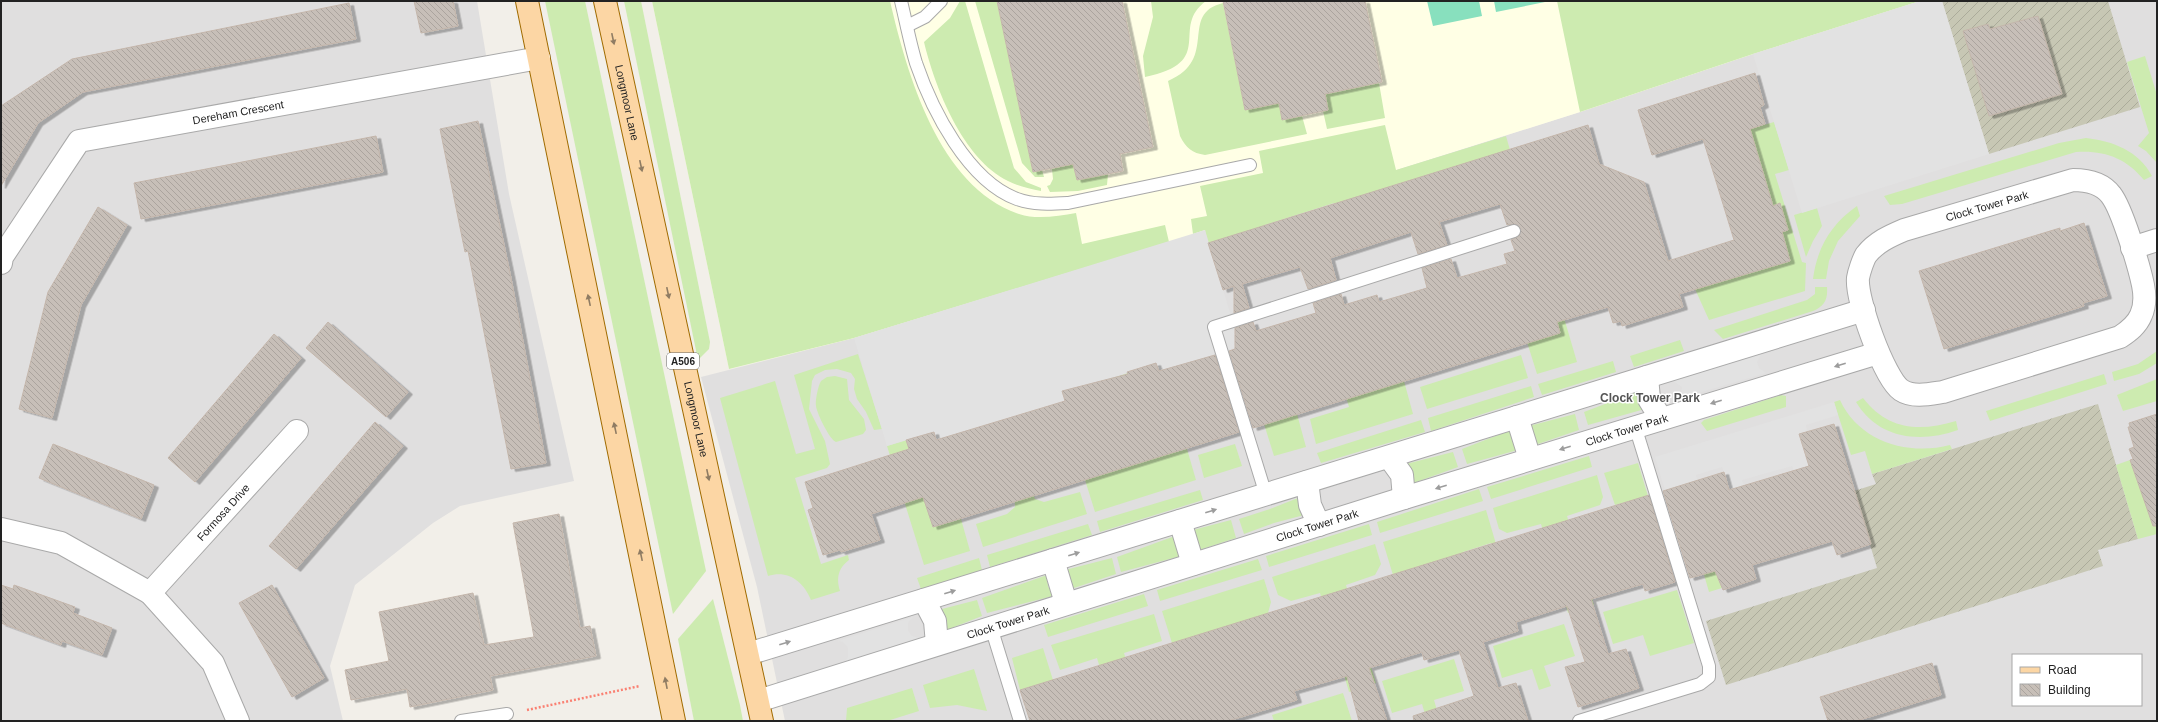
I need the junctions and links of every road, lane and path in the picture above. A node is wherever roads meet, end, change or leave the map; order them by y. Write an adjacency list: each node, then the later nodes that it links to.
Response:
1 (527, 1): 6 (main road)
2 (605, 1): 34 (main road, Longmoor Lane / A506, one-way to 34)
3 (901, 1): 5 (lane)
4 (941, 1): 5 (lane)
5 (907, 26): 7 (lane)
6 (539, 58): 11 (street, Dereham Crescent); 35 (main road, one-way to 6)
7 (1250, 165)
8 (1514, 231): 22 (lane)
9 (2157, 240): 10 (street)
10 (2132, 248): 12 (street, Clock Tower Park); 13 (street, Clock Tower Park)
11 (1, 263)
12 (1864, 310): 13 (street, Clock Tower Park); 14 (street)
13 (1878, 353): 16 (street, Clock Tower Park, one-way to 16)
14 (1647, 377): 15 (street); 16 (street)
15 (1517, 417): 19 (street); 20 (street)
16 (1661, 419): 17 (street, Clock Tower Park)
17 (1635, 426): 20 (street, Clock Tower Park, one-way to 20); 43 (lane)
18 (297, 432): 29 (street, Formosa Drive)
19 (1389, 457): 21 (street); 23 (street)
20 (1530, 459): 23 (street, Clock Tower Park, one-way to 23)
21 (1307, 482): 22 (street); 25 (street)
22 (1266, 495): 24 (street, one-way to 22)
23 (1404, 498): 25 (street, Clock Tower Park)
24 (1180, 521): 27 (street, one-way to 24); 28 (street)
25 (1320, 524): 28 (street, Clock Tower Park)
26 (1, 530): 29 (street)
27 (1053, 560): 30 (street, one-way to 27); 31 (street)
28 (1193, 564): 31 (street, Clock Tower Park)
29 (150, 593): 39 (street)
30 (924, 600): 33 (street); 34 (street, one-way to 30)
31 (1066, 604): 32 (street, Clock Tower Park)
32 (991, 627): 33 (street, Clock Tower Park); 42 (lane)
33 (937, 644): 37 (street, Clock Tower Park)
34 (748, 654): 37 (main road, Longmoor Lane / A506)
35 (666, 680): 36 (path); 41 (main road, one-way to 35)
36 (540, 708)
37 (760, 711)
38 (506, 714): 40 (lane)
39 (238, 721)
40 (461, 721)
41 (674, 721)
42 (1020, 721)
43 (1579, 721)

